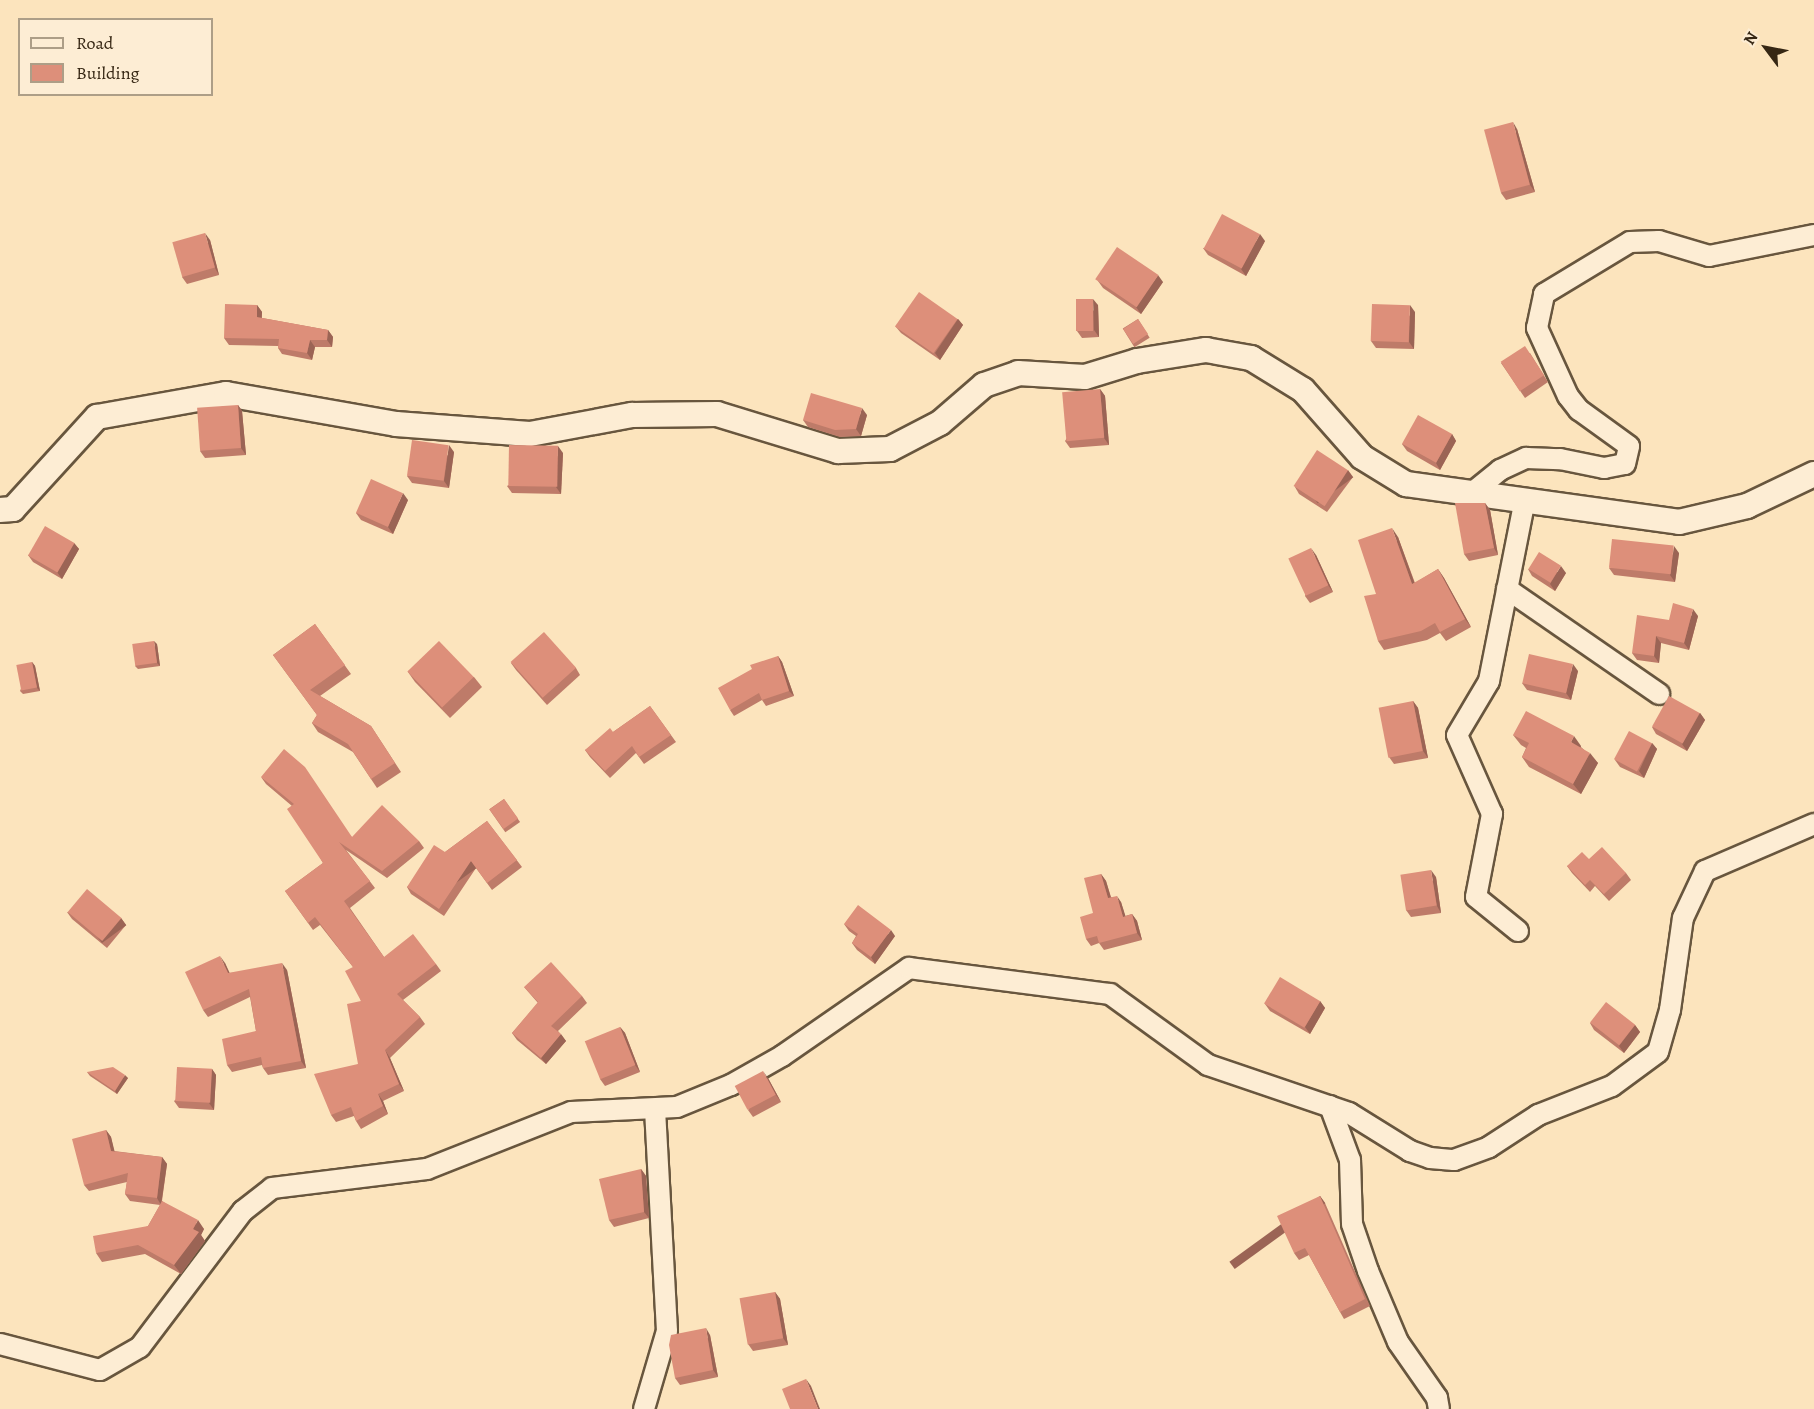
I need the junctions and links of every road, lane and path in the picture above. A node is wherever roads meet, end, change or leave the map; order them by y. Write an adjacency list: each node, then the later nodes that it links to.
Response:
1 (1814, 235): 3 (street)
2 (1814, 474): 4 (street)
3 (1473, 492): 4 (street); 5 (street)
4 (1525, 500): 6 (street)
5 (0, 510)
6 (1507, 589): 7 (street); 9 (street)
7 (1659, 694)
8 (1814, 824): 10 (street)
9 (1518, 931)
10 (1330, 1106): 11 (street); 14 (street)
11 (655, 1110): 12 (street); 13 (street)
12 (0, 1344)
13 (644, 1409)
14 (1439, 1409)

